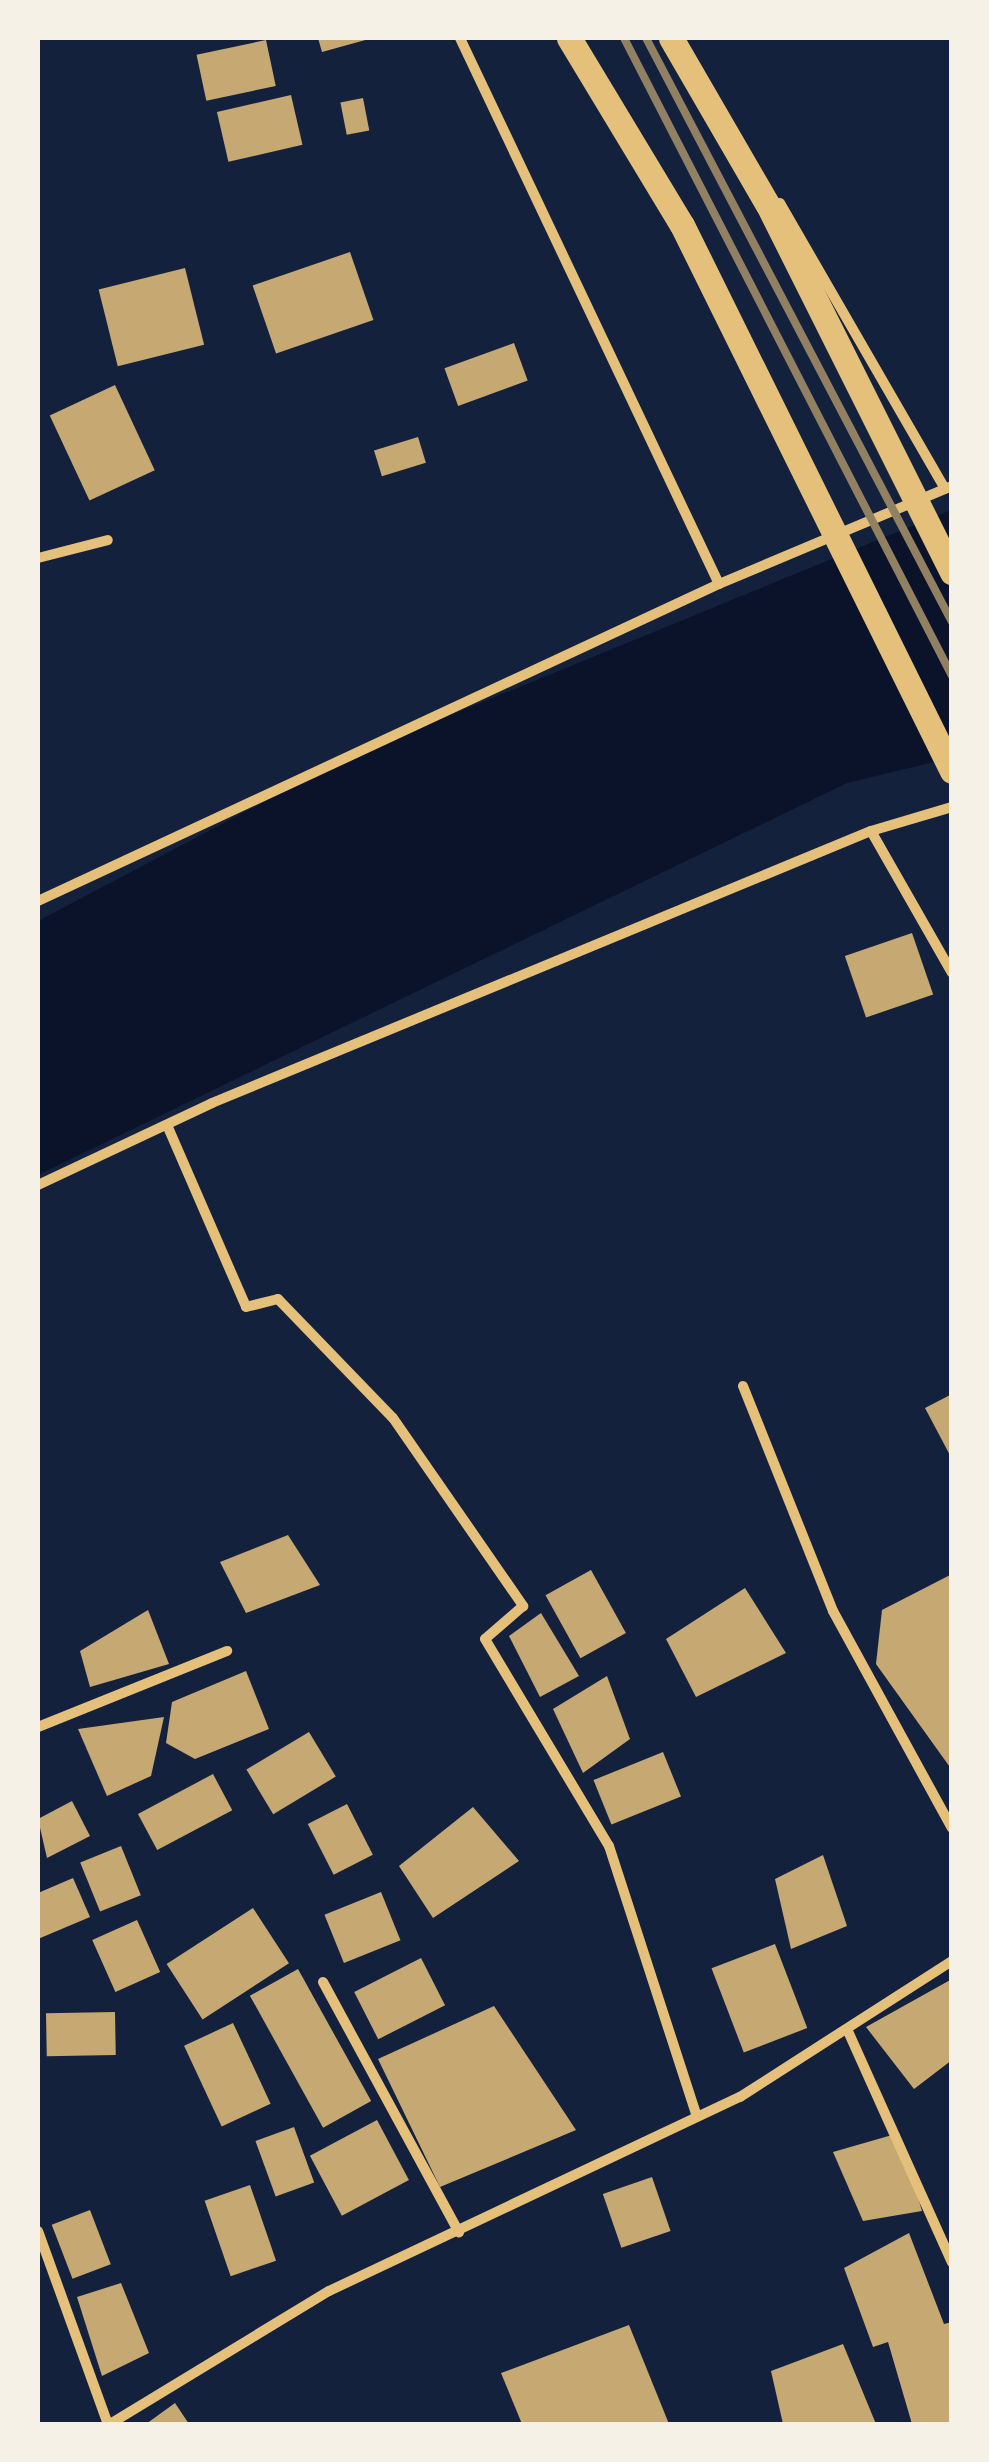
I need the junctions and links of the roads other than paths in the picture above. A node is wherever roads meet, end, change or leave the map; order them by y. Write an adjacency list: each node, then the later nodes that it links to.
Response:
1 (460, 38): 9 (street)
2 (569, 38): 10 (main road)
3 (672, 38): 8 (main road)
4 (684, 38): 5 (street)
5 (948, 487): 9 (street)
6 (108, 540): 7 (street)
7 (38, 558)
8 (952, 574)
9 (719, 584): 13 (street)
10 (952, 771)
11 (952, 807): 12 (street)
12 (871, 831): 14 (street); 15 (street)
13 (38, 902)
14 (952, 974)
15 (167, 1125): 16 (street); 24 (street)
16 (38, 1185)
17 (743, 1386): 20 (street)
18 (227, 1652): 19 (street)
19 (38, 1727)
20 (952, 1828)
21 (952, 1961): 23 (street)
22 (323, 1982): 26 (street)
23 (847, 2029): 24 (street); 27 (street)
24 (696, 2114): 26 (street)
25 (38, 2231): 28 (street)
26 (459, 2232): 28 (street)
27 (952, 2263)
28 (109, 2424)

